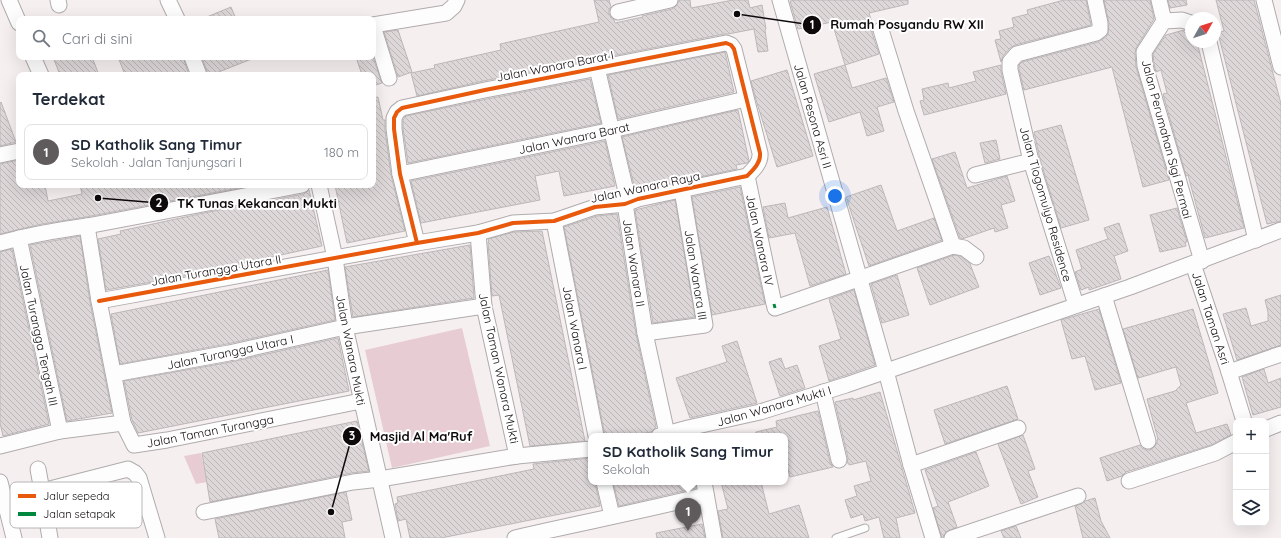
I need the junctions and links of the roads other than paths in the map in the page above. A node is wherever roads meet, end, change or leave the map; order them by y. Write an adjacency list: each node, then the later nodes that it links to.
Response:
1 (10, 0): 10 (street)
2 (168, 0): 11 (street)
3 (457, 0): 14 (street)
4 (670, 0): 9 (street)
5 (780, 0): 49 (street, Jalan Pesona Asri II)
6 (1095, 0): 29 (street, Jalan Tlogomulyo Residence)
7 (1159, 0): 12 (street)
8 (1264, 0): 20 (street)
9 (618, 12)
10 (16, 16)
11 (176, 16)
12 (1164, 21): 13 (street); 48 (street, Jalan Perumahan Sigi Permai)
13 (1185, 21)
14 (376, 25)
15 (881, 30): 45 (street)
16 (376, 35): 24 (street)
17 (1211, 48): 42 (street)
18 (34, 60): 22 (street)
19 (193, 60): 23 (street)
20 (1281, 64)
21 (597, 68): 25 (street, Jalan Wanara Barat I); 26 (street, Jalan Wanara II); 30 (street, Jalan Wanara Barat I)
22 (40, 72)
23 (197, 72)
24 (389, 78)
25 (746, 99): 26 (street, Jalan Wanara Barat); 32 (street)
26 (612, 130): 30 (street, Jalan Wanara Barat); 36 (street, Jalan Wanara II)
27 (16, 152): 28 (street)
28 (0, 155)
29 (1031, 161): 31 (street); 52 (street, Jalan Tlogomulyo Residence)
30 (400, 174): 44 (street)
31 (974, 175)
32 (747, 176): 35 (street, Jalan Wanara Raya); 49 (street, Jalan Wanara IV)
33 (286, 188): 38 (street)
34 (320, 188): 47 (street, Jalan Wanara Mukti)
35 (682, 190): 36 (street, Jalan Wanara Raya); 55 (street, Jalan Wanara III)
36 (625, 204): 37 (street, Jalan Wanara Raya); 55 (street, Jalan Wanara II)
37 (554, 221): 40 (street, Jalan Wanara Raya); 69 (street, Jalan Wanara I)
38 (87, 226): 41 (street); 51 (street)
39 (1281, 230): 42 (street, Jalan Wanara Mukti I)
40 (478, 233): 44 (street, Jalan Wanara Raya); 53 (street, Jalan Taman Wanara Mukti)
41 (19, 238): 43 (street); 67 (street, Jalan Turangga Tengah III)
42 (1256, 240): 48 (street, Jalan Wanara Mukti I)
43 (0, 243)
44 (417, 243): 47 (street, Jalan Wanara Raya)
45 (953, 246): 46 (street); 49 (street)
46 (976, 257)
47 (335, 258): 51 (street, Jalan Turangga Utara II); 54 (street, Jalan Wanara Mukti)
48 (1197, 262): 50 (street, Jalan Wanara Mukti I); 58 (street, Jalan Taman Asri)
49 (860, 279): 57 (street, Jalan Pesona Asri II)
50 (1104, 296): 52 (street, Jalan Wanara Mukti I); 72 (street)
51 (99, 301): 59 (street)
52 (1076, 305): 57 (street, Jalan Wanara Mukti I)
53 (484, 306): 54 (street, Jalan Turangga Utara I); 76 (street, Jalan Taman Wanara Mukti)
54 (345, 327): 59 (street, Jalan Turangga Utara I); 61 (street, Jalan Wanara Mukti)
55 (645, 334): 70 (street, Jalan Wanara II)
56 (1281, 354): 58 (street, Jalan Taman Asri)
57 (886, 371): 60 (street, Jalan Wanara Mukti I); 78 (street, Jalan Pesona Asri II)
58 (1228, 372): 62 (street, Jalan Taman Asri)
59 (114, 374): 63 (street)
60 (823, 392): 68 (street, Jalan Wanara Mukti I); 77 (street)
61 (361, 401): 63 (street, Jalan Taman Turangga); 80 (street, Jalan Wanara Mukti)
62 (1243, 418)
63 (123, 423): 67 (street)
64 (1281, 423): 66 (street)
65 (1018, 428): 78 (street)
66 (1269, 428)
67 (60, 431): 74 (street)
68 (694, 432): 71 (street, Jalan Wanara Mukti I)
69 (595, 433)
70 (663, 433)
71 (670, 433)
72 (1148, 441)
73 (1233, 444): 81 (street)
74 (0, 446)
75 (588, 449): 76 (street)
76 (517, 456): 80 (street)
77 (839, 460)
78 (911, 465): 103 (street, Jalan Pesona Asri II)
79 (38, 469): 83 (street)
80 (380, 479): 90 (street); 99 (street, Jalan Wanara Mukti)
81 (1129, 481)
82 (0, 482): 92 (street)
83 (40, 482)
84 (77, 482): 85 (street)
85 (140, 482)
86 (605, 485): 91 (street)
87 (142, 488): 98 (street)
88 (705, 488): 91 (street); 101 (street)
89 (1078, 496): 104 (street)
90 (204, 512)
91 (612, 516): 100 (street)
92 (10, 522)
93 (12, 528): 96 (street)
94 (48, 528): 97 (street)
95 (865, 528): 102 (lane)
96 (14, 538)
97 (50, 538)
98 (157, 538)
99 (393, 538)
100 (515, 538)
101 (714, 538)
102 (836, 538)
103 (933, 538)
104 (952, 538)

